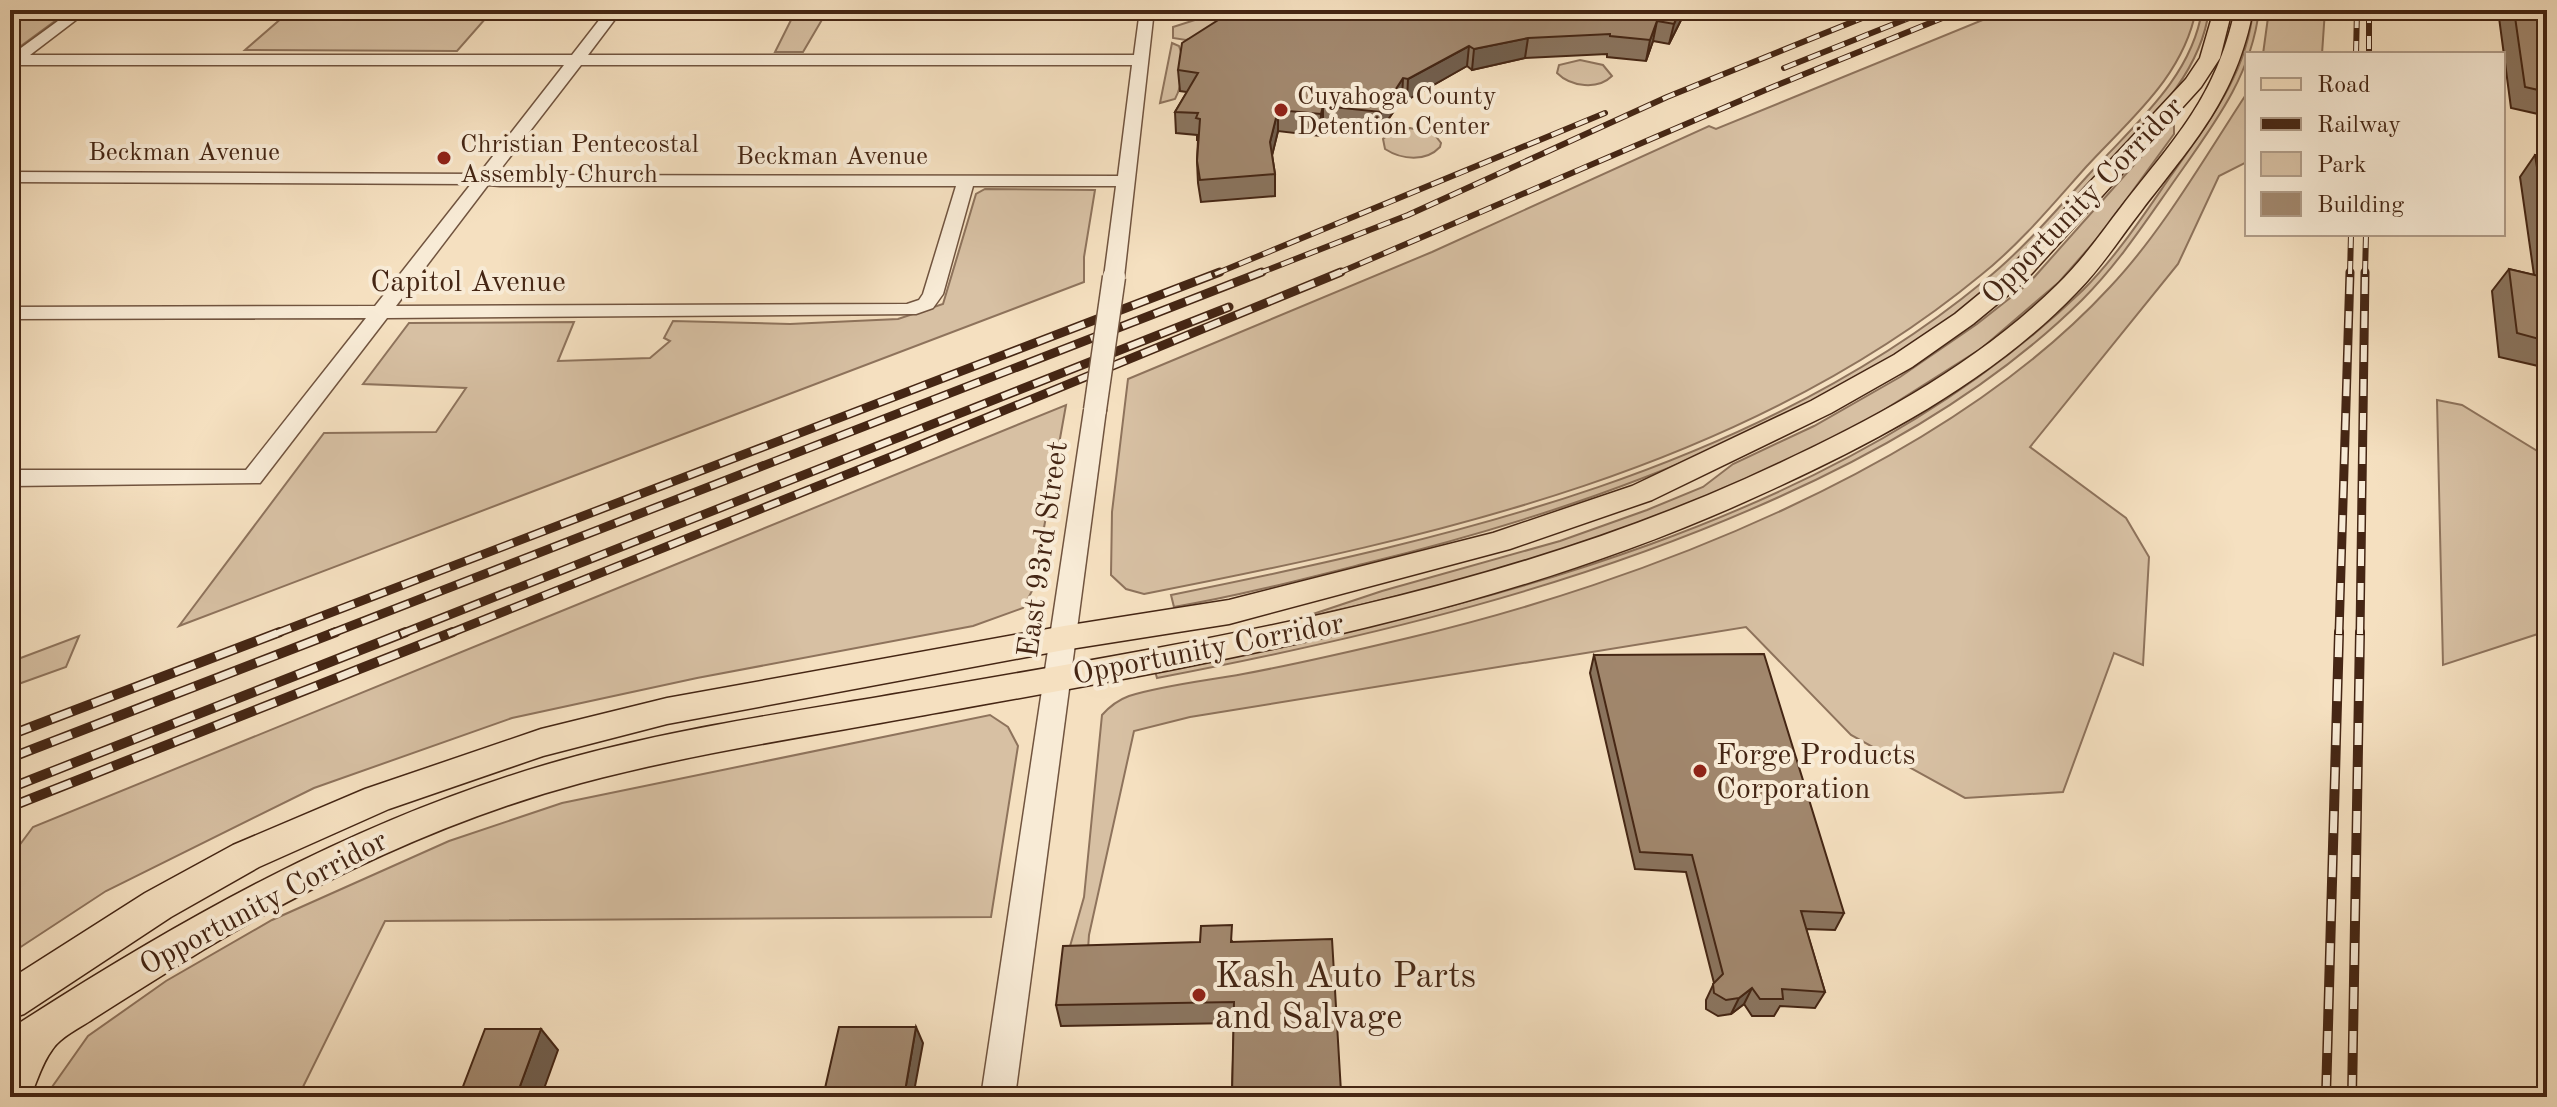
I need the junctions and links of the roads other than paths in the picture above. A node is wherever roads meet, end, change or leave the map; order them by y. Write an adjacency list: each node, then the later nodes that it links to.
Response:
1 (82, 10): 8 (street)
2 (615, 10): 6 (street)
3 (1147, 10): 7 (street, East 93rd Street)
4 (2223, 10): 16 (main road, Opportunity Corridor)
5 (2244, 10): 17 (main road, Opportunity Corridor)
6 (575, 60): 7 (street); 8 (street); 10 (street)
7 (1140, 60): 12 (street, East 93rd Street)
8 (12, 62)
9 (10, 177): 10 (street, Beckman Avenue)
10 (483, 179): 11 (street, Beckman Avenue); 13 (street)
11 (966, 181): 12 (street, Beckman Avenue); 13 (street, Capitol Avenue)
12 (1126, 181): 16 (street, East 93rd Street, bridge)
13 (384, 311): 14 (street, Capitol Avenue); 15 (street)
14 (10, 313)
15 (10, 478)
16 (1064, 638): 17 (street, East 93rd Street); 18 (main road, Opportunity Corridor)
17 (1059, 676): 19 (main road, Opportunity Corridor); 21 (street, East 93rd Street)
18 (10, 1001)
19 (25, 1042): 20 (main road)
20 (10, 1095)
21 (998, 1097)

